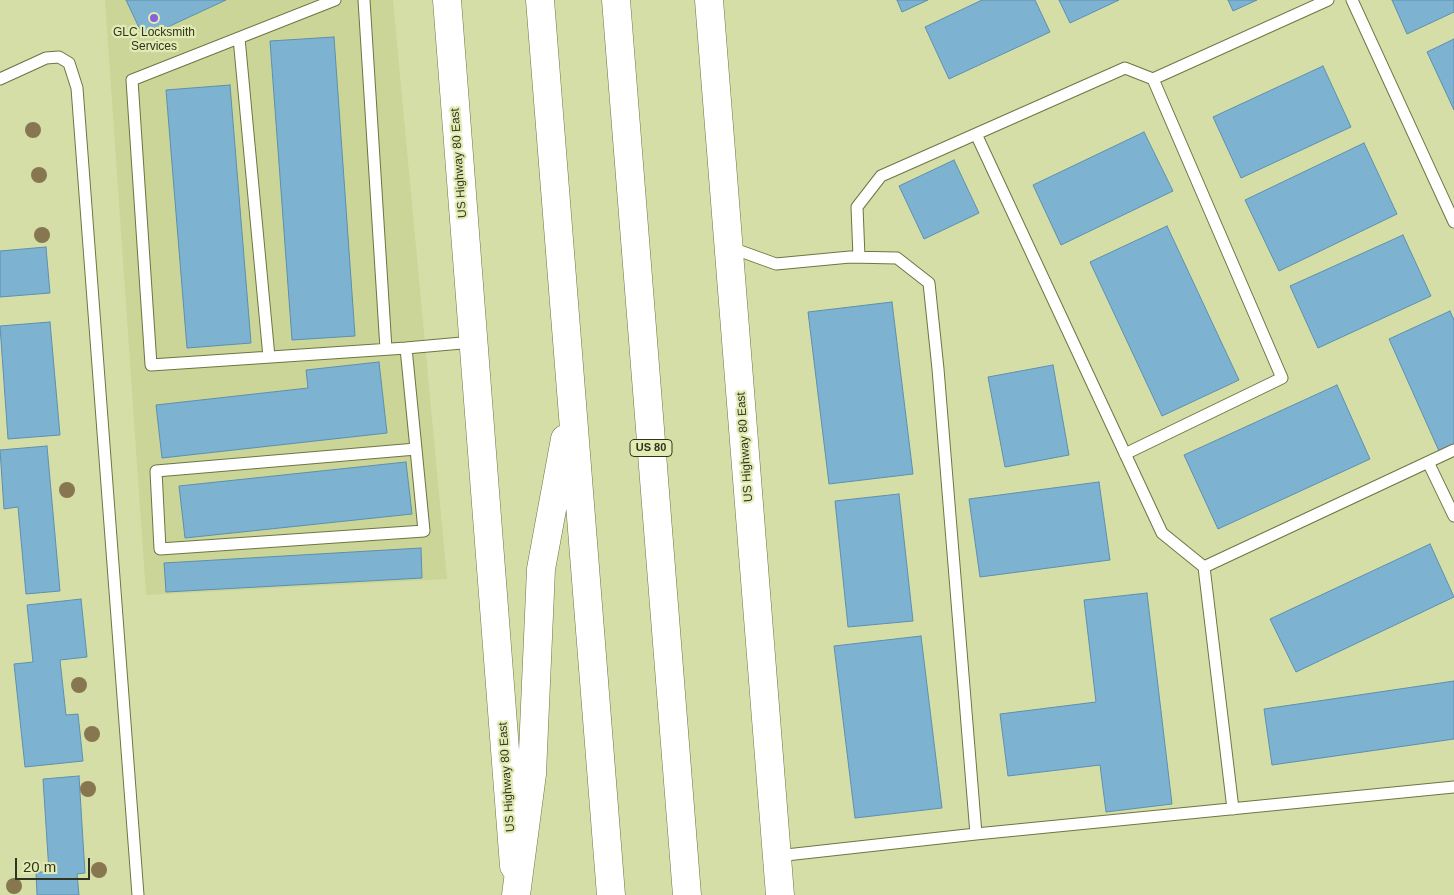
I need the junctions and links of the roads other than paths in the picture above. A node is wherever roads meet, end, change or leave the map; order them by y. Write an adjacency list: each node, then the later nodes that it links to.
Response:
1 (335, 0): 9 (lane)
2 (364, 0): 18 (lane)
3 (447, 0): 16 (main road, US Highway 80 East)
4 (540, 0): 20 (main road)
5 (616, 0): 34 (main road, US 80)
6 (709, 0): 14 (main road, US Highway 80 East)
7 (1328, 0): 11 (lane)
8 (1352, 0): 13 (lane)
9 (239, 38): 19 (lane); 19 (lane)
10 (0, 79): 31 (lane)
11 (1153, 79): 12 (lane); 23 (lane)
12 (976, 134): 15 (lane); 23 (lane)
13 (1454, 222)
14 (729, 247): 15 (lane); 30 (main road, US Highway 80 East)
15 (859, 257): 29 (lane)
16 (473, 342): 17 (lane); 32 (main road, US Highway 80 East)
17 (406, 348): 18 (lane); 21 (lane)
18 (386, 349): 19 (lane)
19 (269, 357)
20 (572, 401): 32 (main road); 33 (main road)
21 (416, 448): 21 (lane)
22 (1454, 450): 24 (lane)
23 (1125, 454): 26 (lane)
24 (1428, 462): 25 (lane); 26 (lane)
25 (1454, 516)
26 (1204, 567): 28 (lane)
27 (1454, 787): 28 (lane)
28 (1233, 809): 29 (lane)
29 (976, 834): 30 (lane)
30 (777, 856): 35 (main road, US Highway 80 East)
31 (138, 895)
32 (516, 895)
33 (611, 895)
34 (687, 895)
35 (780, 895)

